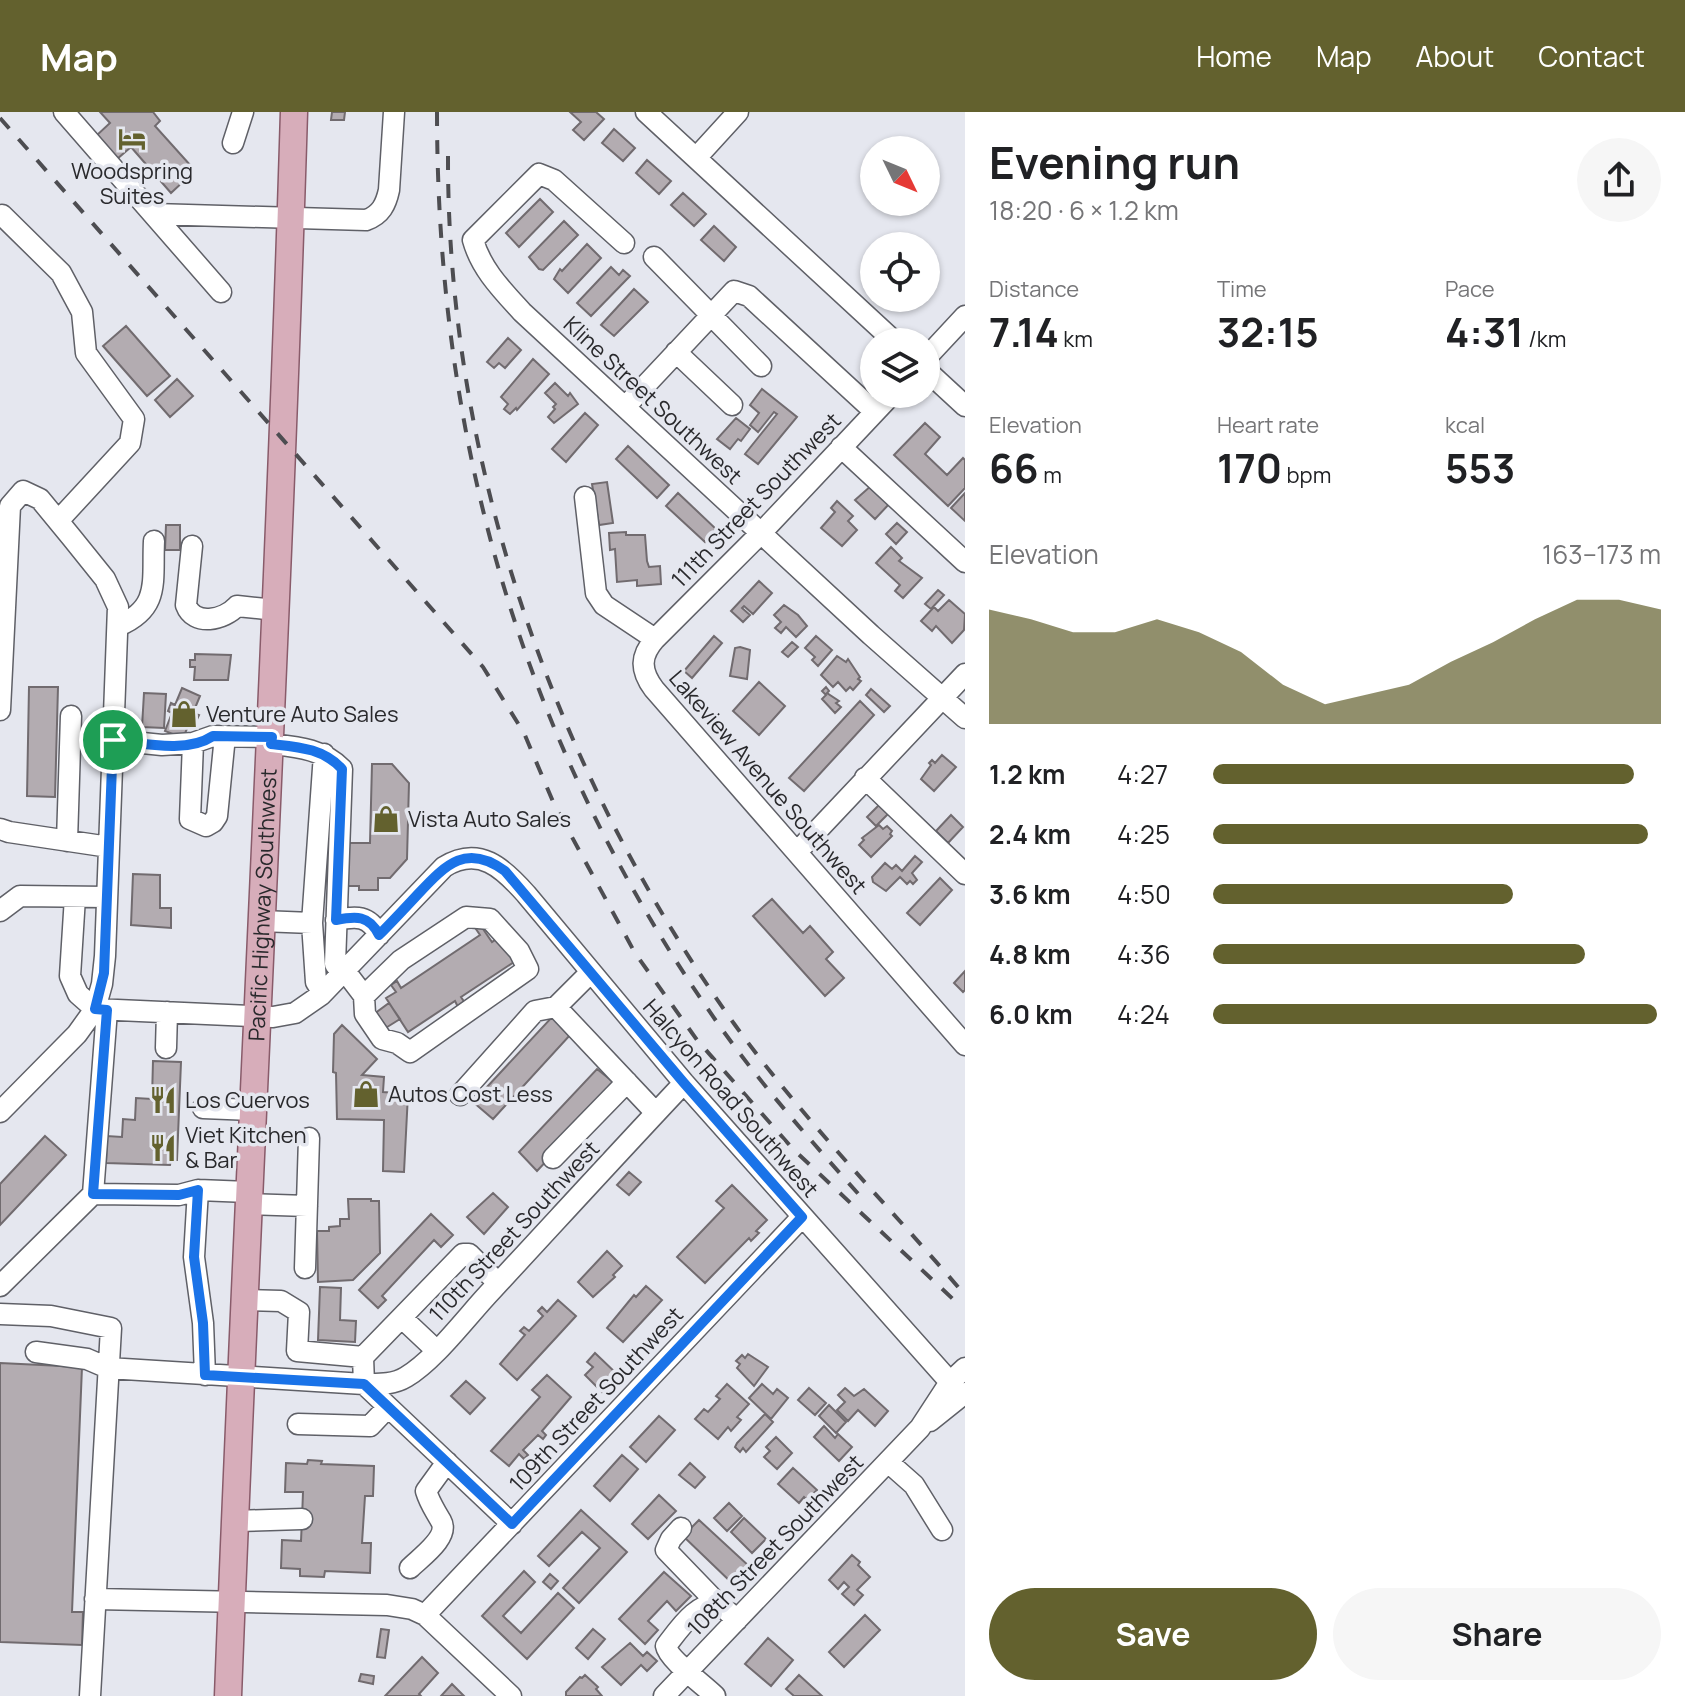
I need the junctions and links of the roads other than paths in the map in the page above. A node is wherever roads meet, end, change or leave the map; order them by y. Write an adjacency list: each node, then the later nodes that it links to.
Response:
1 (64, 112): 9 (street)
2 (243, 112): 7 (street)
3 (294, 112): 11 (main road, Pacific Highway Southwest)
4 (394, 112): 11 (street)
5 (646, 112): 8 (street)
6 (738, 112): 8 (street)
7 (233, 143)
8 (696, 158): 17 (street)
9 (154, 214): 11 (street); 14 (street)
10 (2, 215): 29 (street)
11 (291, 217): 34 (main road, Pacific Highway Southwest)
12 (624, 243): 24 (street, Kline Street Southwest)
13 (654, 257): 15 (street)
14 (221, 292)
15 (710, 316): 19 (street); 20 (street); 26 (street)
16 (965, 316): 18 (street)
17 (880, 328)
18 (940, 343)
19 (676, 352): 22 (street); 24 (street)
20 (761, 366)
21 (940, 383): 23 (street)
22 (732, 405)
23 (965, 406)
24 (625, 407): 30 (street, Kline Street Southwest)
25 (879, 408): 26 (street, 111th Street Southwest)
26 (875, 412): 27 (street, 111th Street Southwest)
27 (841, 447): 30 (street, 111th Street Southwest); 33 (street)
28 (585, 497): 36 (street)
29 (58, 521): 35 (street); 39 (street)
30 (761, 533): 36 (street, 111th Street Southwest); 38 (street, Kline Street Southwest)
31 (154, 541): 35 (street)
32 (192, 546): 34 (street)
33 (965, 562)
34 (276, 610): 44 (main road, Pacific Highway Southwest)
35 (118, 626): 43 (street)
36 (655, 639): 51 (street, Lakeview Avenue Southwest)
37 (965, 674): 38 (street)
38 (942, 697): 41 (street, Kline Street Southwest); 47 (street)
39 (0, 710)
40 (71, 716): 49 (street)
41 (965, 718)
42 (225, 736): 44 (street); 45 (street); 45 (street)
43 (113, 740): 45 (street); 50 (street)
44 (271, 740): 46 (street); 57 (main road, Pacific Highway Southwest)
45 (193, 743)
46 (324, 754): 56 (street); 58 (street)
47 (865, 778): 51 (street); 52 (street)
48 (0, 829): 49 (street)
49 (67, 841): 50 (street)
50 (109, 847): 54 (street)
51 (797, 852): 68 (street, Lakeview Avenue Southwest)
52 (965, 874)
53 (75, 897): 54 (street); 55 (street); 65 (street)
54 (107, 897): 65 (street)
55 (0, 911)
56 (336, 920): 59 (street); 60 (street)
57 (261, 921): 58 (street); 67 (main road, Pacific Highway Southwest)
58 (312, 923): 62 (street)
59 (379, 935): 60 (street); 61 (street, Halcyon Road Southwest)
60 (344, 972): 62 (street); 63 (street)
61 (591, 972): 64 (street); 71 (street, Halcyon Road Southwest)
62 (323, 993): 67 (street)
63 (364, 996): 63 (street)
64 (556, 1007): 70 (street); 72 (street)
65 (101, 1010): 66 (street); 73 (street); 80 (street)
66 (167, 1012): 67 (street); 69 (street)
67 (256, 1016): 75 (main road, Pacific Highway Southwest)
68 (965, 1045)
69 (166, 1048)
70 (627, 1082): 76 (street); 78 (street)
71 (684, 1083): 76 (street, 110th Street Southwest); 83 (street, Halcyon Road Southwest)
72 (460, 1095)
73 (4, 1100)
74 (203, 1108): 75 (street)
75 (252, 1110): 81 (main road, Pacific Highway Southwest)
76 (656, 1113): 85 (street, 110th Street Southwest)
77 (309, 1138): 82 (street)
78 (553, 1158)
79 (198, 1190): 80 (street); 81 (street); 95 (street)
80 (93, 1194): 86 (street)
81 (248, 1198): 82 (street); 87 (main road, Pacific Highway Southwest)
82 (307, 1206): 84 (street)
83 (802, 1217): 97 (street, Halcyon Road Southwest); 106 (street, 109th Street Southwest)
84 (305, 1268)
85 (498, 1283): 89 (street); 90 (street, 110th Street Southwest)
86 (0, 1286)
87 (244, 1300): 92 (street); 96 (main road, Pacific Highway Southwest)
88 (0, 1314): 94 (street)
89 (402, 1318): 90 (street); 93 (street)
90 (436, 1350): 99 (street, 110th Street Southwest)
91 (36, 1352): 94 (street, 110th Street Southwest)
92 (321, 1353): 93 (street); 98 (street)
93 (363, 1357): 99 (street)
94 (108, 1368): 95 (street, 110th Street Southwest); 110 (street)
95 (205, 1375): 96 (street, 110th Street Southwest)
96 (241, 1378): 98 (street, 110th Street Southwest); 105 (main road, Pacific Highway Southwest)
97 (960, 1381): 103 (street, 108th Street Southwest)
98 (318, 1382): 99 (street, 110th Street Southwest)
99 (364, 1384): 100 (street)
100 (388, 1407): 101 (street); 102 (street)
101 (298, 1424)
102 (447, 1462): 106 (street); 109 (street)
103 (888, 1462): 108 (street); 112 (street, 108th Street Southwest)
104 (302, 1519): 105 (street)
105 (235, 1521): 111 (main road, Pacific Highway Southwest)
106 (512, 1524): 113 (street, 109th Street Southwest)
107 (681, 1528): 112 (street)
108 (942, 1530)
109 (410, 1568)
110 (95, 1599): 111 (street); 115 (street)
111 (232, 1602): 113 (street); 116 (main road, Pacific Highway Southwest)
112 (729, 1613): 114 (street, 108th Street Southwest); 114 (street)
113 (425, 1615): 117 (street)
114 (689, 1670): 118 (street, 108th Street Southwest); 119 (street)
115 (90, 1696)
116 (228, 1696)
117 (511, 1696)
118 (664, 1696)
119 (715, 1696)

